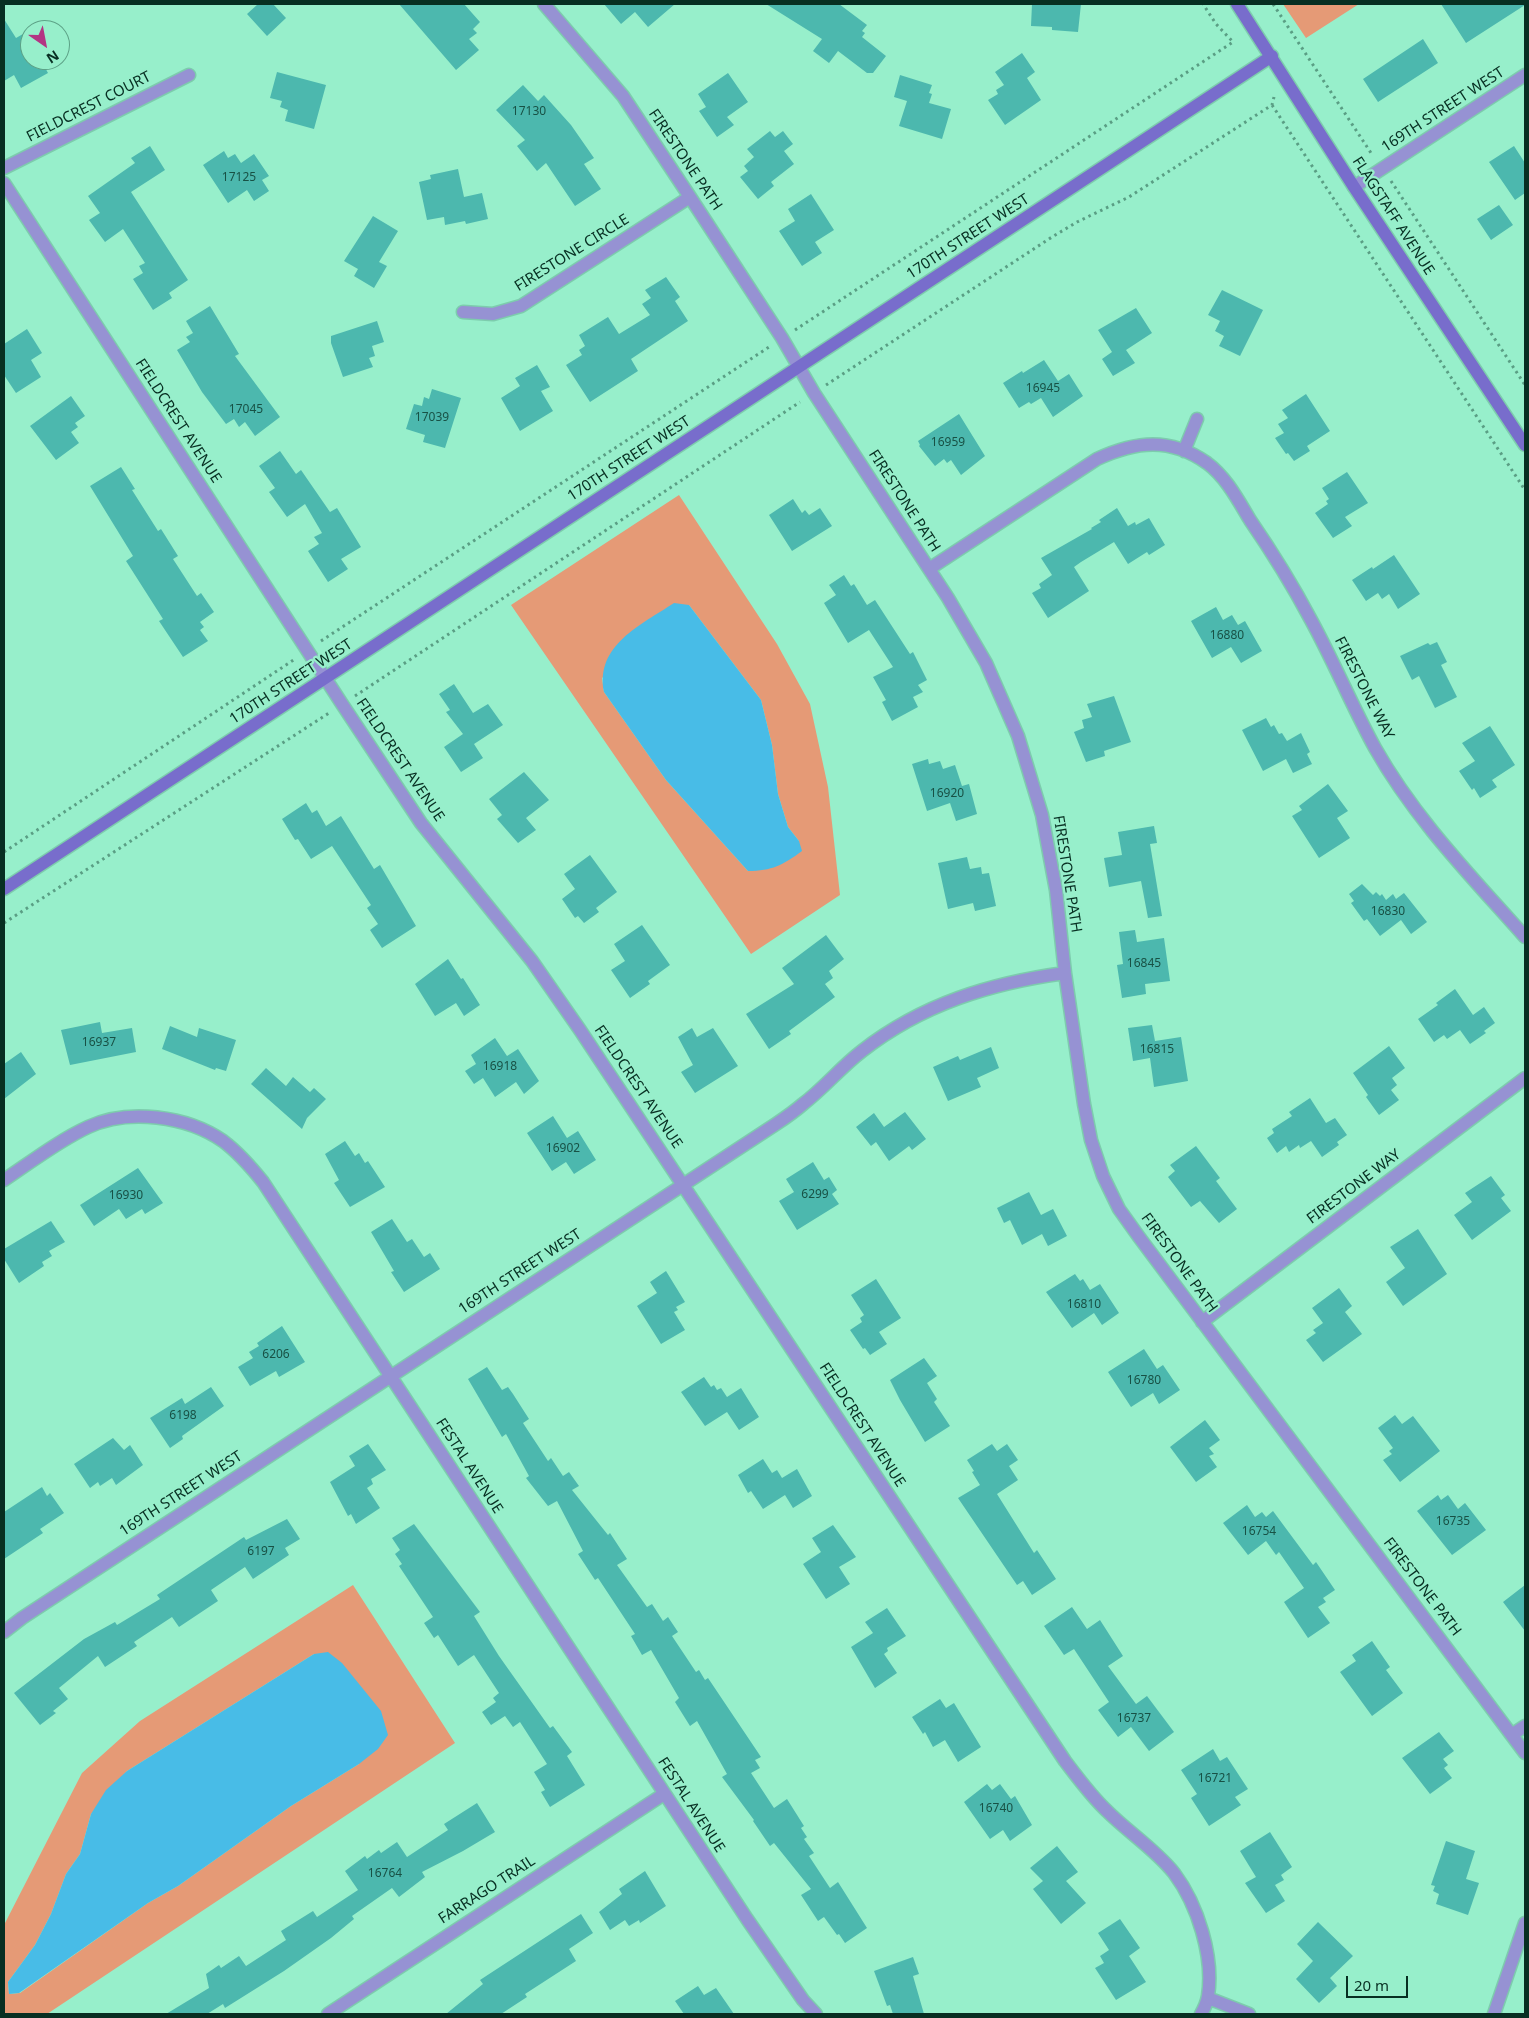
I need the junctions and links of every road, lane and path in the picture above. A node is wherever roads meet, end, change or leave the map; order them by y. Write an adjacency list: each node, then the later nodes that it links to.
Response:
1 (544, 4): 14 (street, FIRESTONE PATH)
2 (1203, 4): 16 (path)
3 (1237, 4): 5 (street, FLAGSTAFF AVENUE)
4 (1273, 4): 11 (path)
5 (1272, 56): 13 (street, FLAGSTAFF AVENUE); 17 (street, 170TH STREET WEST)
6 (188, 75): 10 (street, FIELDCREST COURT)
7 (1525, 75): 11 (street, 169TH STREET WEST)
8 (1274, 98): 9 (path)
9 (1272, 105): 19 (path); 23 (path)
10 (4, 168)
11 (1382, 169): 13 (street, 169TH STREET WEST); 18 (path)
12 (4, 183): 25 (street, FIELDCREST AVENUE)
13 (1354, 187): 21 (street, FLAGSTAFF AVENUE)
14 (690, 197): 15 (street, FIRESTONE CIRCLE); 16 (street, FIRESTONE PATH)
15 (463, 312)
16 (782, 338): 17 (street, FIRESTONE PATH); 25 (path)
17 (799, 367): 19 (street, FIRESTONE PATH); 26 (street, 170TH STREET WEST)
18 (1525, 385)
19 (814, 393): 24 (street, FIRESTONE PATH); 27 (path)
20 (1197, 419): 22 (street)
21 (1525, 445)
22 (1184, 450): 24 (street, FIRESTONE WAY); 31 (street, FIRESTONE WAY)
23 (1525, 490)
24 (929, 569): 32 (street, FIRESTONE PATH)
25 (308, 650): 26 (street, FIELDCREST AVENUE); 28 (path)
26 (325, 678): 27 (street, FIELDCREST AVENUE); 29 (street, 170TH STREET WEST)
27 (342, 704): 30 (path); 35 (street, FIELDCREST AVENUE)
28 (4, 852)
29 (4, 889)
30 (4, 923)
31 (1525, 937)
32 (1065, 973): 35 (street, 169TH STREET WEST); 36 (street, FIRESTONE PATH)
33 (1525, 1078): 36 (street, FIRESTONE WAY)
34 (4, 1180): 37 (street, FESTAL AVENUE)
35 (684, 1184): 37 (street, 169TH STREET WEST); 44 (street, FIELDCREST AVENUE)
36 (1202, 1322): 40 (street, FIRESTONE PATH)
37 (390, 1376): 38 (street, 169TH STREET WEST); 42 (street, FESTAL AVENUE)
38 (4, 1632)
39 (1525, 1726): 40 (street)
40 (1513, 1734): 41 (street, FIRESTONE PATH)
41 (1525, 1752)
42 (664, 1794): 45 (street, FARRAGO TRAIL); 46 (street, FESTAL AVENUE)
43 (1525, 1923): 49 (street)
44 (1208, 1998): 47 (street, FIELDCREST AVENUE); 48 (street)
45 (328, 2014)
46 (816, 2014)
47 (1201, 2014)
48 (1249, 2014)
49 (1494, 2014)

